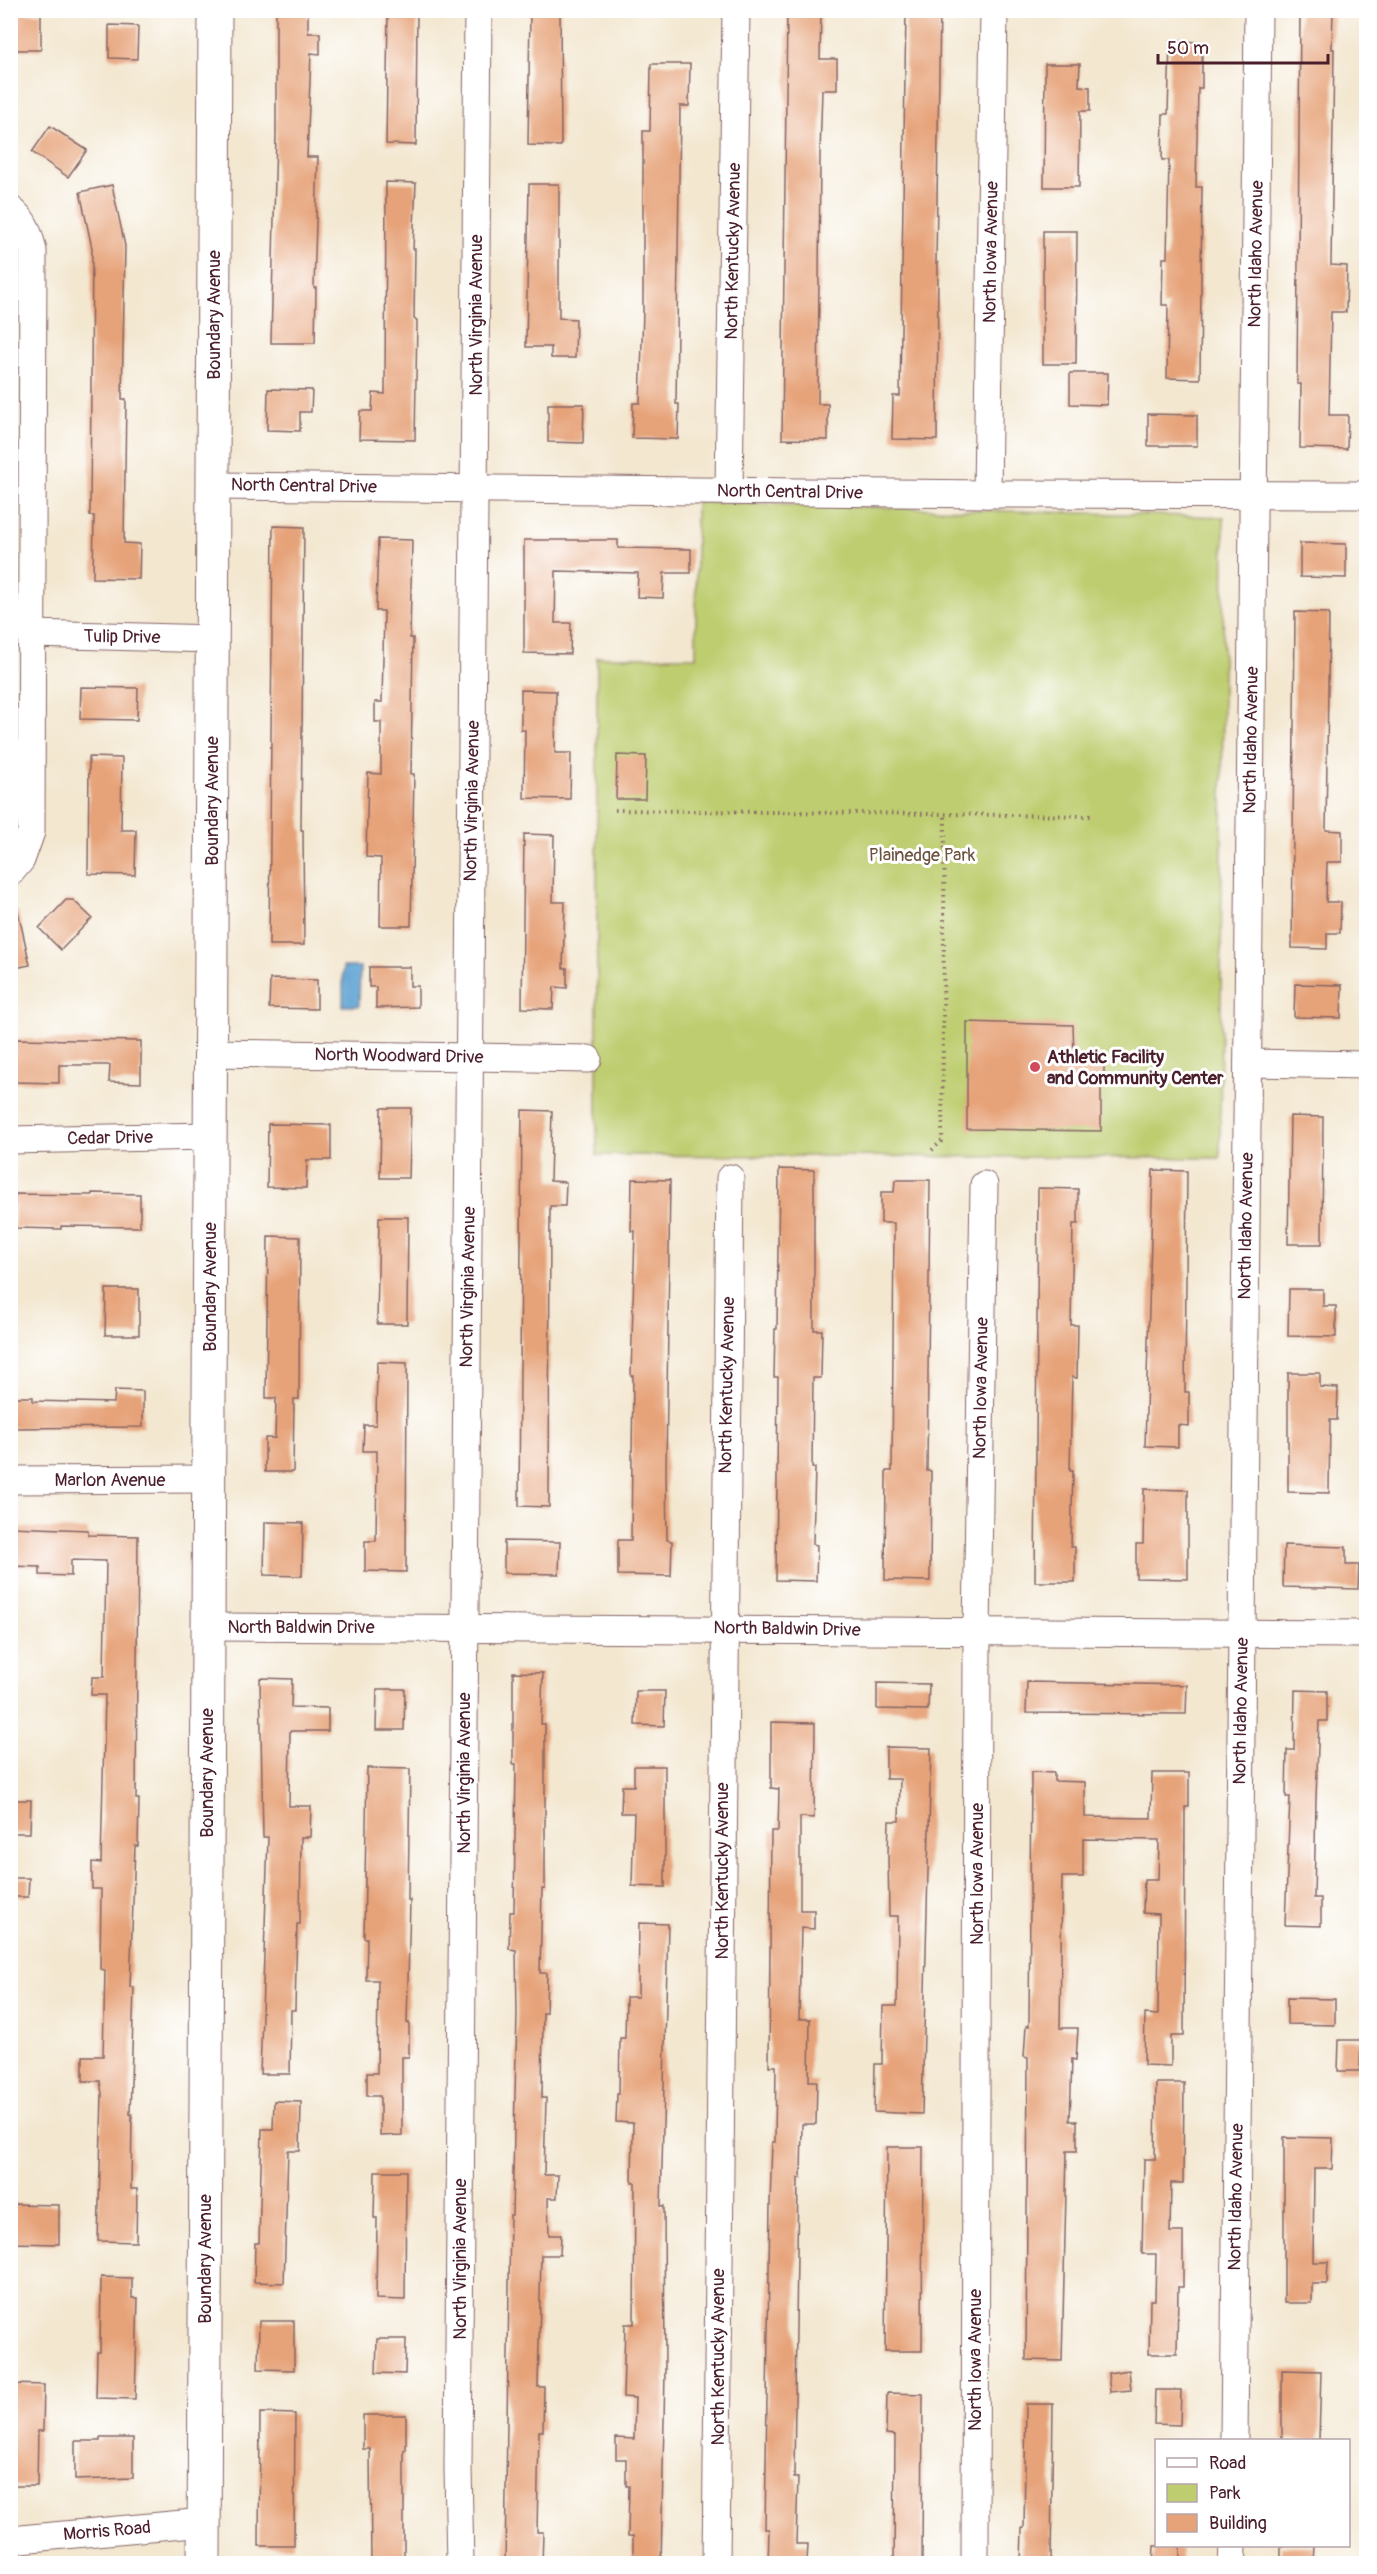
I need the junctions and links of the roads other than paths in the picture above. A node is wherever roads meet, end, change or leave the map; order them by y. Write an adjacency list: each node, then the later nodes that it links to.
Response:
1 (215, 10): 7 (main road, Boundary Avenue)
2 (478, 10): 8 (street, North Virginia Avenue)
3 (736, 10): 9 (street, North Kentucky Avenue)
4 (994, 10): 11 (street, North Iowa Avenue)
5 (1258, 10): 10 (street, North Idaho Avenue)
6 (10, 208): 13 (street)
7 (214, 486): 8 (street, North Central Drive); 14 (main road, Boundary Avenue)
8 (475, 488): 9 (street, North Central Drive); 17 (street, North Virginia Avenue)
9 (729, 491): 11 (street, North Central Drive)
10 (1253, 493): 11 (street, North Central Drive); 12 (street, North Central Drive); 19 (street, North Idaho Avenue)
11 (987, 494)
12 (1366, 495)
13 (32, 634): 14 (street, Tulip Drive); 15 (street)
14 (213, 639): 16 (main road, Boundary Avenue)
15 (14, 869)
16 (210, 1053): 17 (street, North Woodward Drive); 21 (main road, Boundary Avenue)
17 (470, 1057): 18 (street, North Woodward Drive); 28 (street, North Virginia Avenue)
18 (588, 1059)
19 (1248, 1063): 20 (street); 31 (street, North Idaho Avenue)
20 (1366, 1065)
21 (210, 1136): 22 (street, Cedar Drive); 25 (main road, Boundary Avenue)
22 (10, 1140)
23 (730, 1178): 29 (street, North Kentucky Avenue)
24 (984, 1185): 30 (street, North Iowa Avenue)
25 (209, 1479): 26 (street, Marlon Avenue); 27 (main road, Boundary Avenue)
26 (10, 1480)
27 (208, 1627): 28 (street, North Baldwin Drive); 34 (main road, Boundary Avenue)
28 (465, 1627): 29 (street, North Baldwin Drive); 38 (street, North Virginia Avenue)
29 (724, 1628): 30 (street, North Baldwin Drive); 39 (street, North Kentucky Avenue)
30 (977, 1631): 31 (street, North Baldwin Drive); 40 (street, North Iowa Avenue)
31 (1242, 1633): 32 (street, North Baldwin Drive); 33 (street, North Idaho Avenue)
32 (1366, 1634)
33 (1234, 2439)
34 (204, 2522): 35 (street, Morris Road); 37 (main road, Boundary Avenue)
35 (10, 2540)
36 (1233, 2547): 41 (street)
37 (204, 2564)
38 (460, 2564)
39 (716, 2564)
40 (975, 2564)
41 (1232, 2564)

